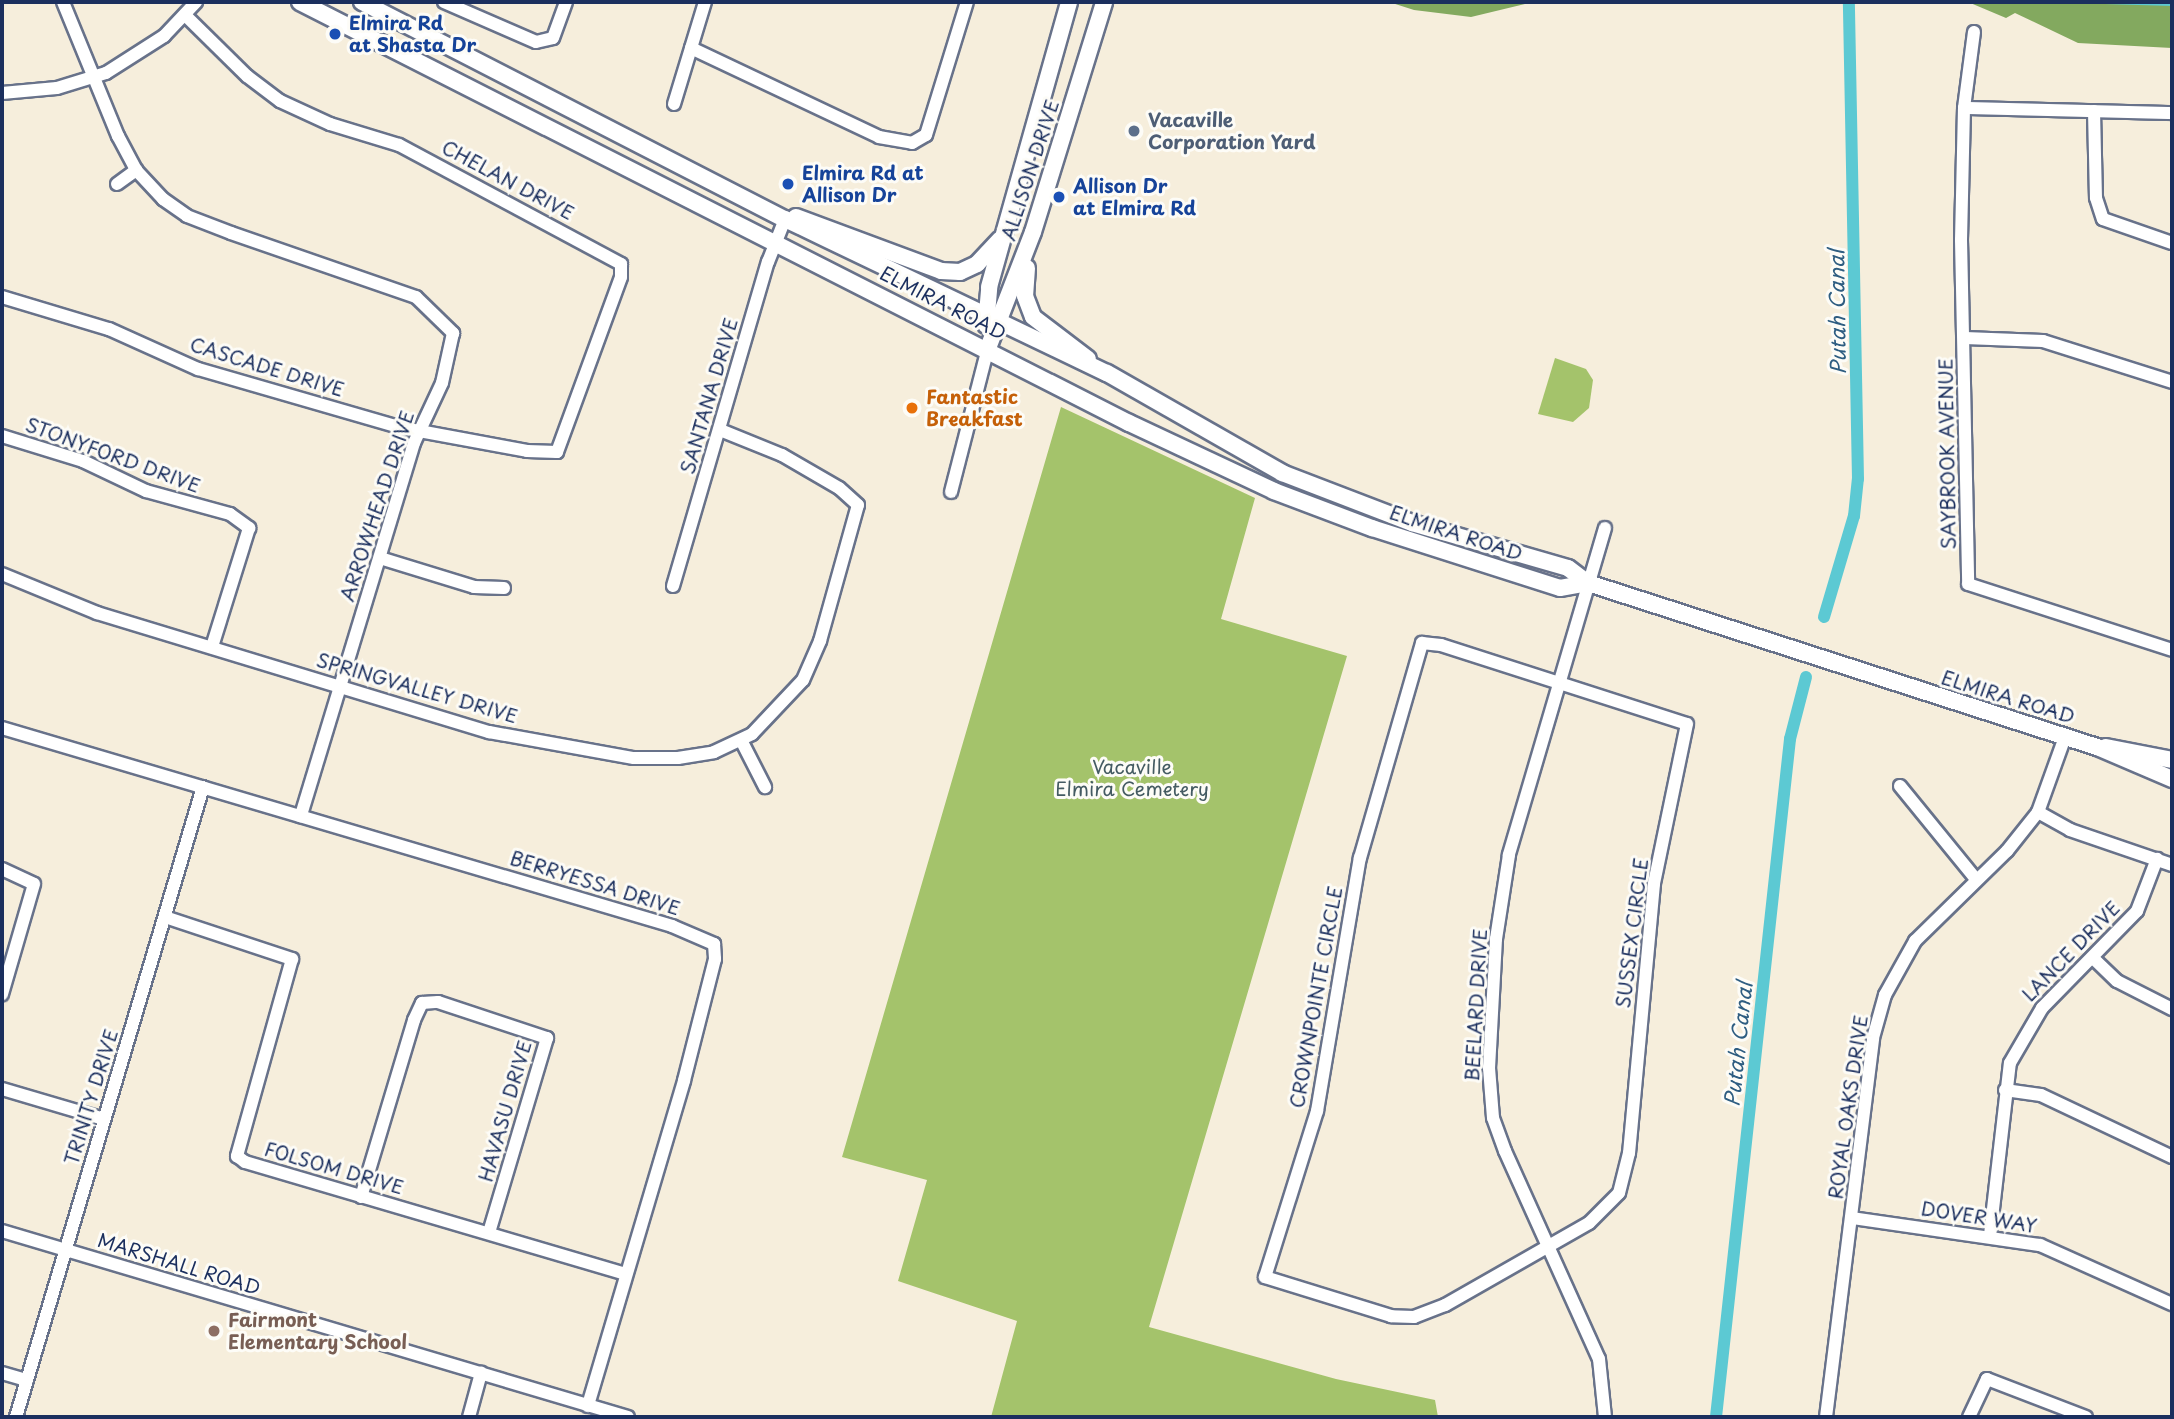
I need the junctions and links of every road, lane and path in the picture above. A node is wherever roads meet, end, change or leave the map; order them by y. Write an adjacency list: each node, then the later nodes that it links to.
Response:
1 (63, 2): 14 (street, ARROWHEAD DRIVE)
2 (196, 2): 11 (street)
3 (300, 2): 25 (main road, ELMIRA ROAD)
4 (362, 2): 22 (main road, ELMIRA ROAD)
5 (444, 2): 6 (street)
6 (566, 2)
7 (705, 2): 13 (street)
8 (967, 2): 13 (street)
9 (1069, 2): 24 (main road, ALLISON DRIVE)
10 (1104, 2): 23 (main road, ALLISON DRIVE)
11 (185, 15): 14 (street); 36 (street, CHELAN DRIVE)
12 (1974, 32): 17 (street, SAYBROOK AVENUE)
13 (691, 47): 16 (street)
14 (94, 78): 15 (street); 20 (street, ARROWHEAD DRIVE)
15 (2, 93)
16 (674, 104)
17 (1964, 108): 18 (street); 29 (street, SAYBROOK AVENUE)
18 (2094, 111): 19 (street); 26 (street)
19 (2172, 113)
20 (136, 170): 21 (street); 33 (street, ARROWHEAD DRIVE)
21 (117, 184)
22 (778, 215): 24 (main road); 25 (street, SANTANA DRIVE); 28 (main road, ELMIRA ROAD)
23 (1033, 232): 28 (main road, ALLISON DRIVE); 31 (main road)
24 (1004, 234): 28 (main road, ALLISON DRIVE)
25 (775, 241): 30 (main road, ELMIRA ROAD); 34 (street, SANTANA DRIVE)
26 (2172, 243)
27 (2, 297): 33 (street, CASCADE DRIVE)
28 (992, 320): 30 (main road, ALLISON DRIVE); 31 (main road, ELMIRA ROAD)
29 (1965, 338): 32 (street); 45 (street, SAYBROOK AVENUE)
30 (988, 348): 37 (street, ALLISON DRIVE); 41 (main road, ELMIRA ROAD)
31 (1107, 373): 41 (main road, ELMIRA ROAD)
32 (2172, 382)
33 (419, 430): 36 (street, CASCADE DRIVE); 39 (street, ARROWHEAD DRIVE)
34 (720, 430): 42 (street, SANTANA DRIVE); 50 (street, SPRINGVALLEY DRIVE)
35 (2, 436): 44 (street, STONYFORD DRIVE)
36 (527, 451)
37 (951, 492)
38 (1605, 528): 41 (street, BEELARD DRIVE)
39 (380, 558): 43 (street); 47 (street, ARROWHEAD DRIVE)
40 (2, 574): 44 (street, SPRINGVALLEY DRIVE)
41 (1588, 583): 46 (street, BEELARD DRIVE); 49 (main road, ELMIRA ROAD)
42 (673, 586)
43 (504, 588)
44 (212, 648): 47 (street, SPRINGVALLEY DRIVE)
45 (2172, 650)
46 (1558, 681): 76 (street, BEELARD DRIVE); 76 (street, SUSSEX CIRCLE); 76 (street, CROWNPOINTE CIRCLE)
47 (340, 687): 50 (street, SPRINGVALLEY DRIVE); 58 (street, ARROWHEAD DRIVE)
48 (2, 728): 55 (street, BERRYESSA DRIVE)
49 (2065, 737): 51 (main road, ELMIRA ROAD); 57 (street, ROYAL OAKS DRIVE)
50 (741, 740): 56 (street)
51 (2097, 747): 52 (main road, ELMIRA ROAD); 53 (main road, ELMIRA ROAD)
52 (2172, 760)
53 (2172, 779)
54 (1900, 786): 62 (street)
55 (203, 787): 58 (street, BERRYESSA DRIVE); 63 (street, TRINITY DRIVE)
56 (765, 787)
57 (2038, 813): 59 (street); 62 (street, ROYAL OAKS DRIVE)
58 (301, 816): 78 (street, BERRYESSA DRIVE)
59 (2157, 859): 60 (street); 64 (street, LANCE DRIVE)
60 (2172, 864)
61 (2, 869): 65 (street)
62 (1975, 878): 72 (street, ROYAL OAKS DRIVE)
63 (165, 917): 69 (street, TRINITY DRIVE); 71 (street, FOLSOM DRIVE)
64 (2092, 958): 66 (street); 68 (street, LANCE DRIVE)
65 (2, 994)
66 (2172, 1009)
67 (2, 1089): 69 (street)
68 (2005, 1090): 70 (street); 75 (street, LANCE DRIVE)
69 (104, 1119): 77 (street, TRINITY DRIVE)
70 (2172, 1157)
71 (361, 1196): 74 (street, FOLSOM DRIVE); 74 (street, HAVASU DRIVE)
72 (1852, 1218): 75 (street, DOVER WAY); 88 (street, ROYAL OAKS DRIVE)
73 (2, 1231): 77 (street, MARSHALL ROAD)
74 (489, 1233): 78 (street, FOLSOM DRIVE)
75 (1990, 1235): 79 (street, DOVER WAY)
76 (1548, 1245): 87 (street, BEELARD DRIVE)
77 (66, 1250): 81 (street, MARSHALL ROAD); 82 (street, TRINITY DRIVE)
78 (626, 1274): 83 (street, BERRYESSA DRIVE)
79 (2172, 1304)
80 (2, 1373): 82 (street)
81 (481, 1373): 83 (street, MARSHALL ROAD); 85 (street)
82 (27, 1380): 84 (street, TRINITY DRIVE)
83 (588, 1406): 86 (street, MARSHALL ROAD)
84 (16, 1417)
85 (469, 1417)
86 (628, 1417)
87 (1605, 1417)
88 (1826, 1417)
89 (1969, 1417): 90 (street)
90 (2086, 1417)

